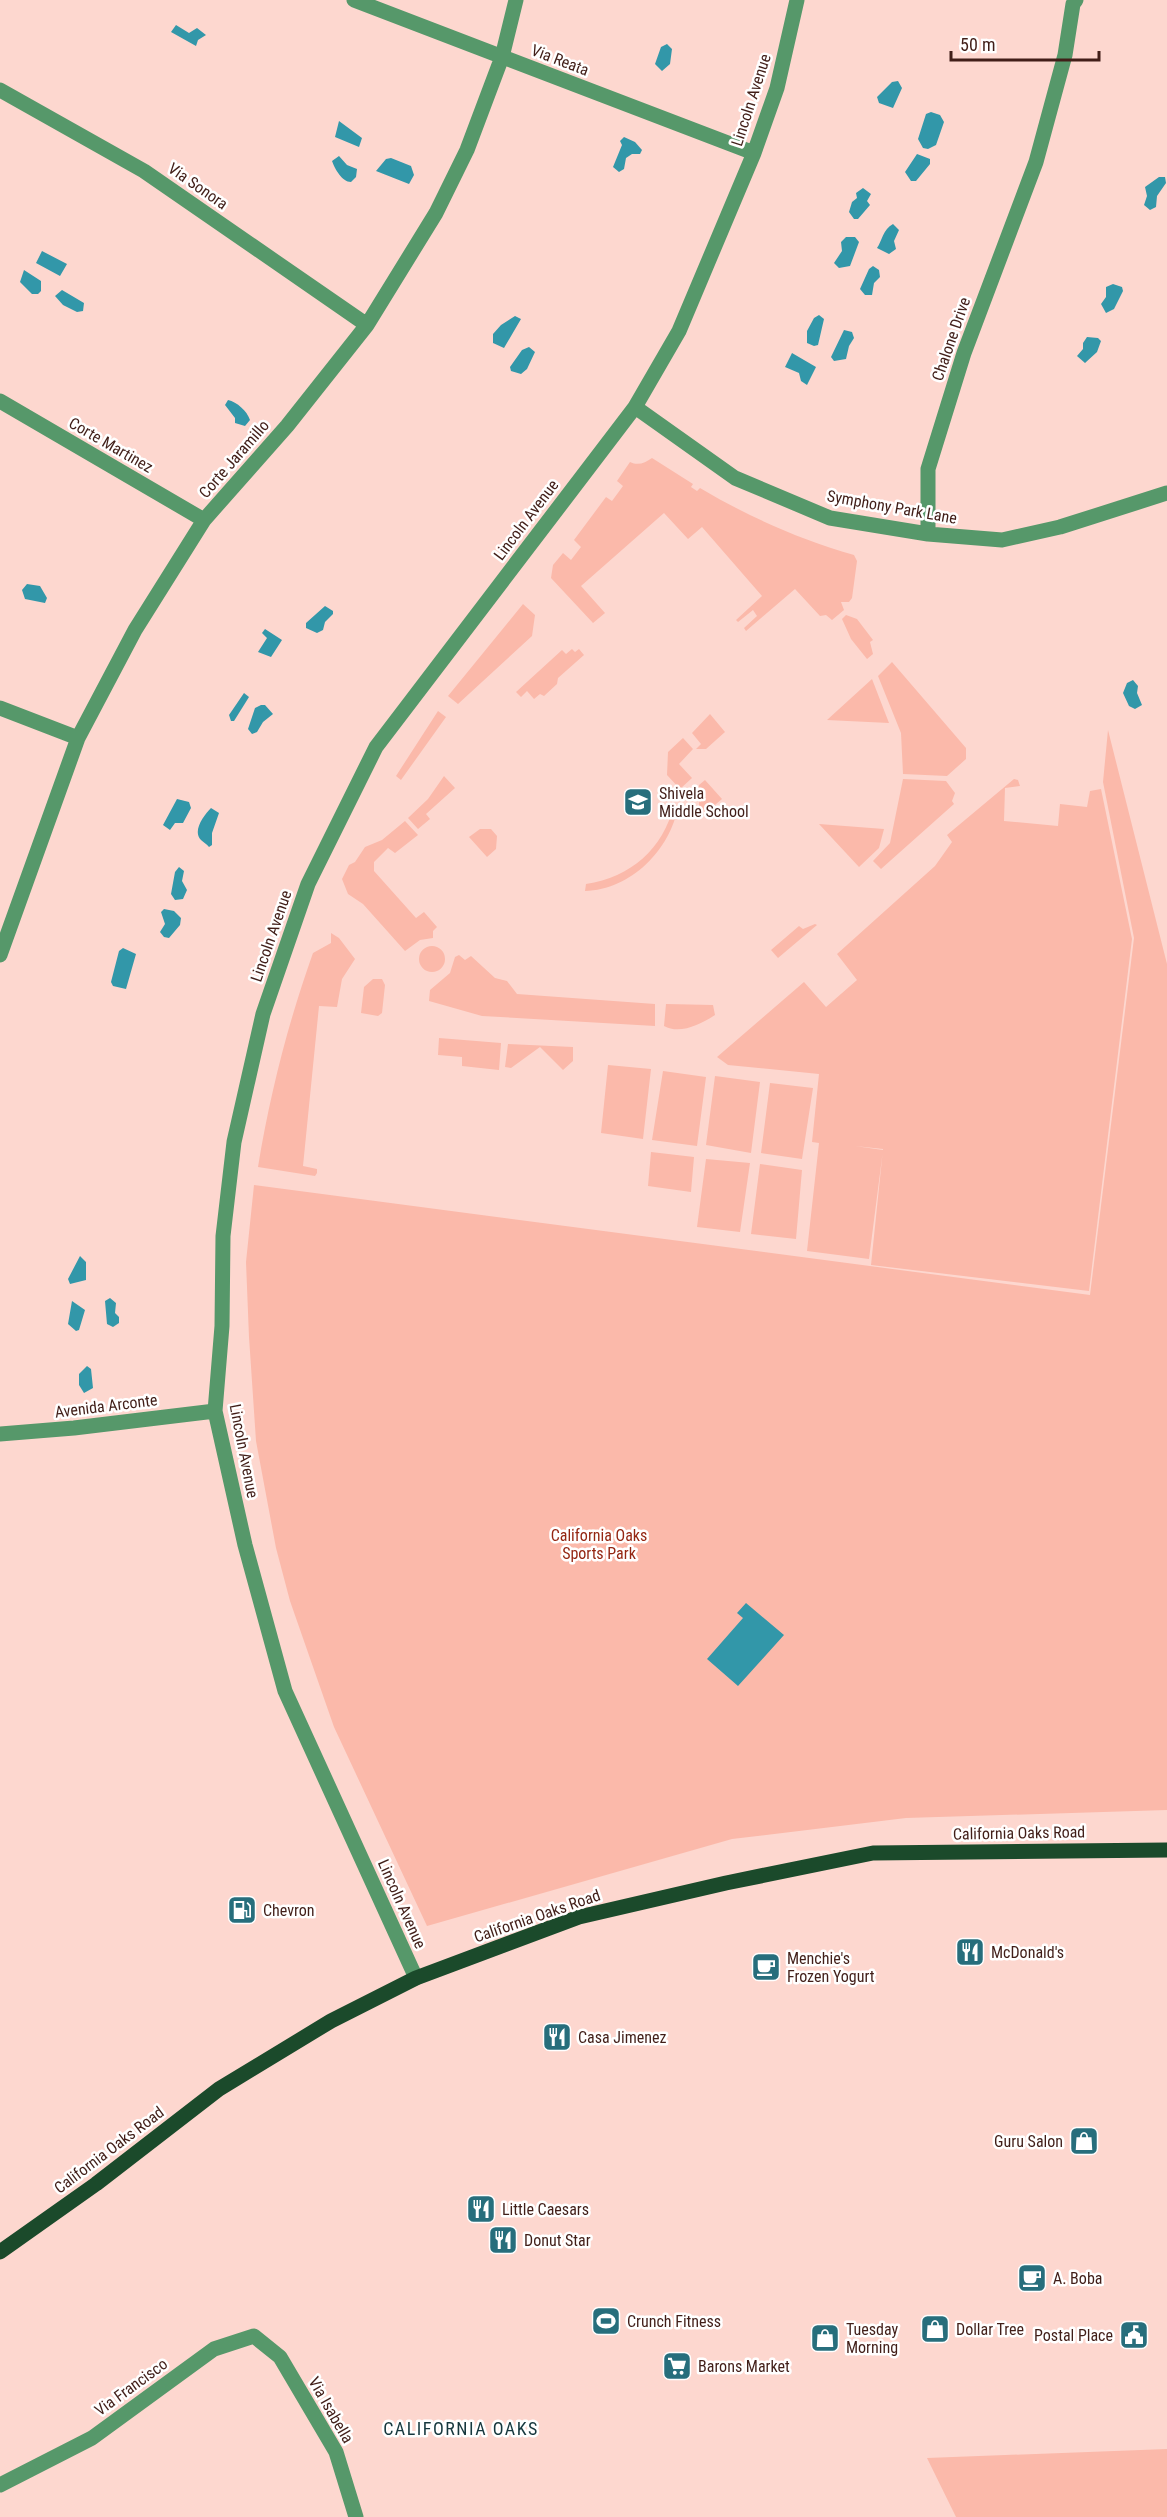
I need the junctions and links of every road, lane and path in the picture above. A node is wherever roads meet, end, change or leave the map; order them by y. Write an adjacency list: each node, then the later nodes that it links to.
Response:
1 (354, 0): 5 (street, Via Reata)
2 (516, 0): 5 (street, Corte Jaramillo)
3 (797, 0): 7 (street, Lincoln Avenue)
4 (1076, 0): 13 (street, Chalone Drive)
5 (502, 57): 7 (street, Via Reata); 8 (street, Corte Jaramillo)
6 (0, 90): 8 (street, Via Sonora)
7 (754, 153): 10 (street, Lincoln Avenue)
8 (367, 325): 12 (street, Corte Jaramillo)
9 (0, 401): 12 (street, Corte Martinez)
10 (635, 407): 13 (street, Symphony Park Lane); 17 (street, Lincoln Avenue)
11 (1167, 493): 13 (street, Symphony Park Lane)
12 (204, 520): 15 (street, Corte Jaramillo)
13 (928, 534)
14 (0, 708): 15 (street)
15 (78, 738): 16 (street, Corte Jaramillo)
16 (0, 955)
17 (215, 1411): 18 (street, Avenida Arconte); 20 (street, Lincoln Avenue)
18 (0, 1434)
19 (1167, 1850): 20 (main road, California Oaks Road)
20 (416, 1978): 21 (main road, California Oaks Road)
21 (0, 2252)
22 (280, 2357): 23 (street, Via Francisco); 24 (street, Via Isabella)
23 (0, 2485)
24 (356, 2517)

